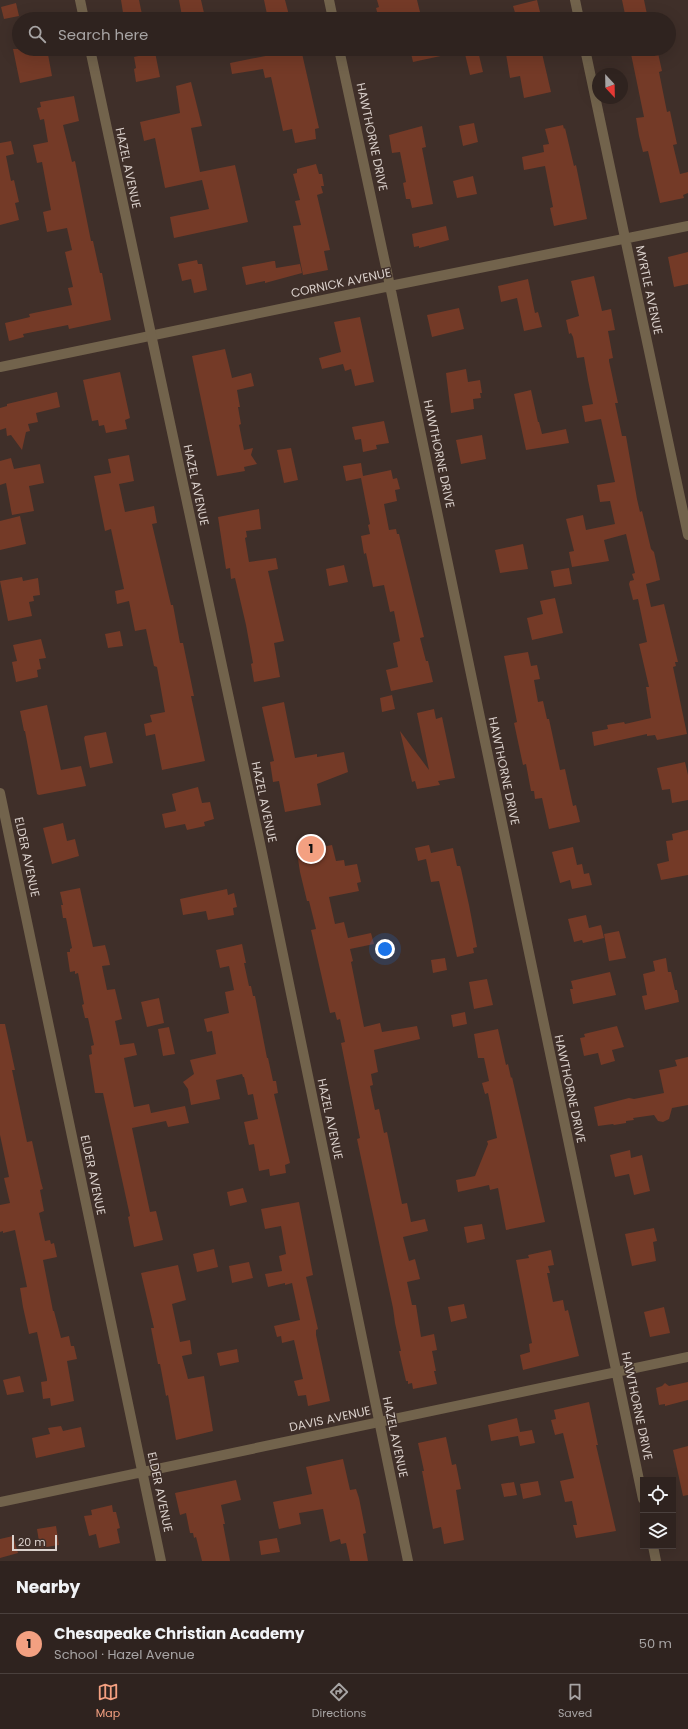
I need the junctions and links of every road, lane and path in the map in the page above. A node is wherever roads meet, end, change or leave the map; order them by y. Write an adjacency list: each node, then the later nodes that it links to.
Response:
1 (80, 0): 4 (street)
2 (329, 0): 5 (street)
3 (575, 0): 6 (street)
4 (83, 12)
5 (332, 12)
6 (578, 12)
7 (91, 56): 13 (street, HAZEL AVENUE)
8 (341, 56): 12 (street, HAWTHORNE DRIVE)
9 (586, 56): 11 (street, MYRTLE AVENUE)
10 (688, 226): 11 (street, CORNICK AVENUE)
11 (625, 239): 12 (street, CORNICK AVENUE); 15 (street, MYRTLE AVENUE)
12 (390, 286): 13 (street, CORNICK AVENUE); 18 (street, HAWTHORNE DRIVE)
13 (150, 336): 14 (street, CORNICK AVENUE); 19 (street, HAZEL AVENUE)
14 (0, 368)
15 (688, 536)
16 (0, 793): 20 (street, ELDER AVENUE)
17 (688, 1357): 18 (street, DAVIS AVENUE)
18 (616, 1372): 19 (street, DAVIS AVENUE); 21 (street, HAWTHORNE DRIVE)
19 (378, 1422): 20 (street, DAVIS AVENUE); 25 (street, HAZEL AVENUE)
20 (143, 1472): 22 (street, DAVIS AVENUE); 24 (street, ELDER AVENUE)
21 (640, 1485)
22 (0, 1502)
23 (654, 1549): 26 (street)
24 (161, 1561)
25 (408, 1561)
26 (656, 1561)

